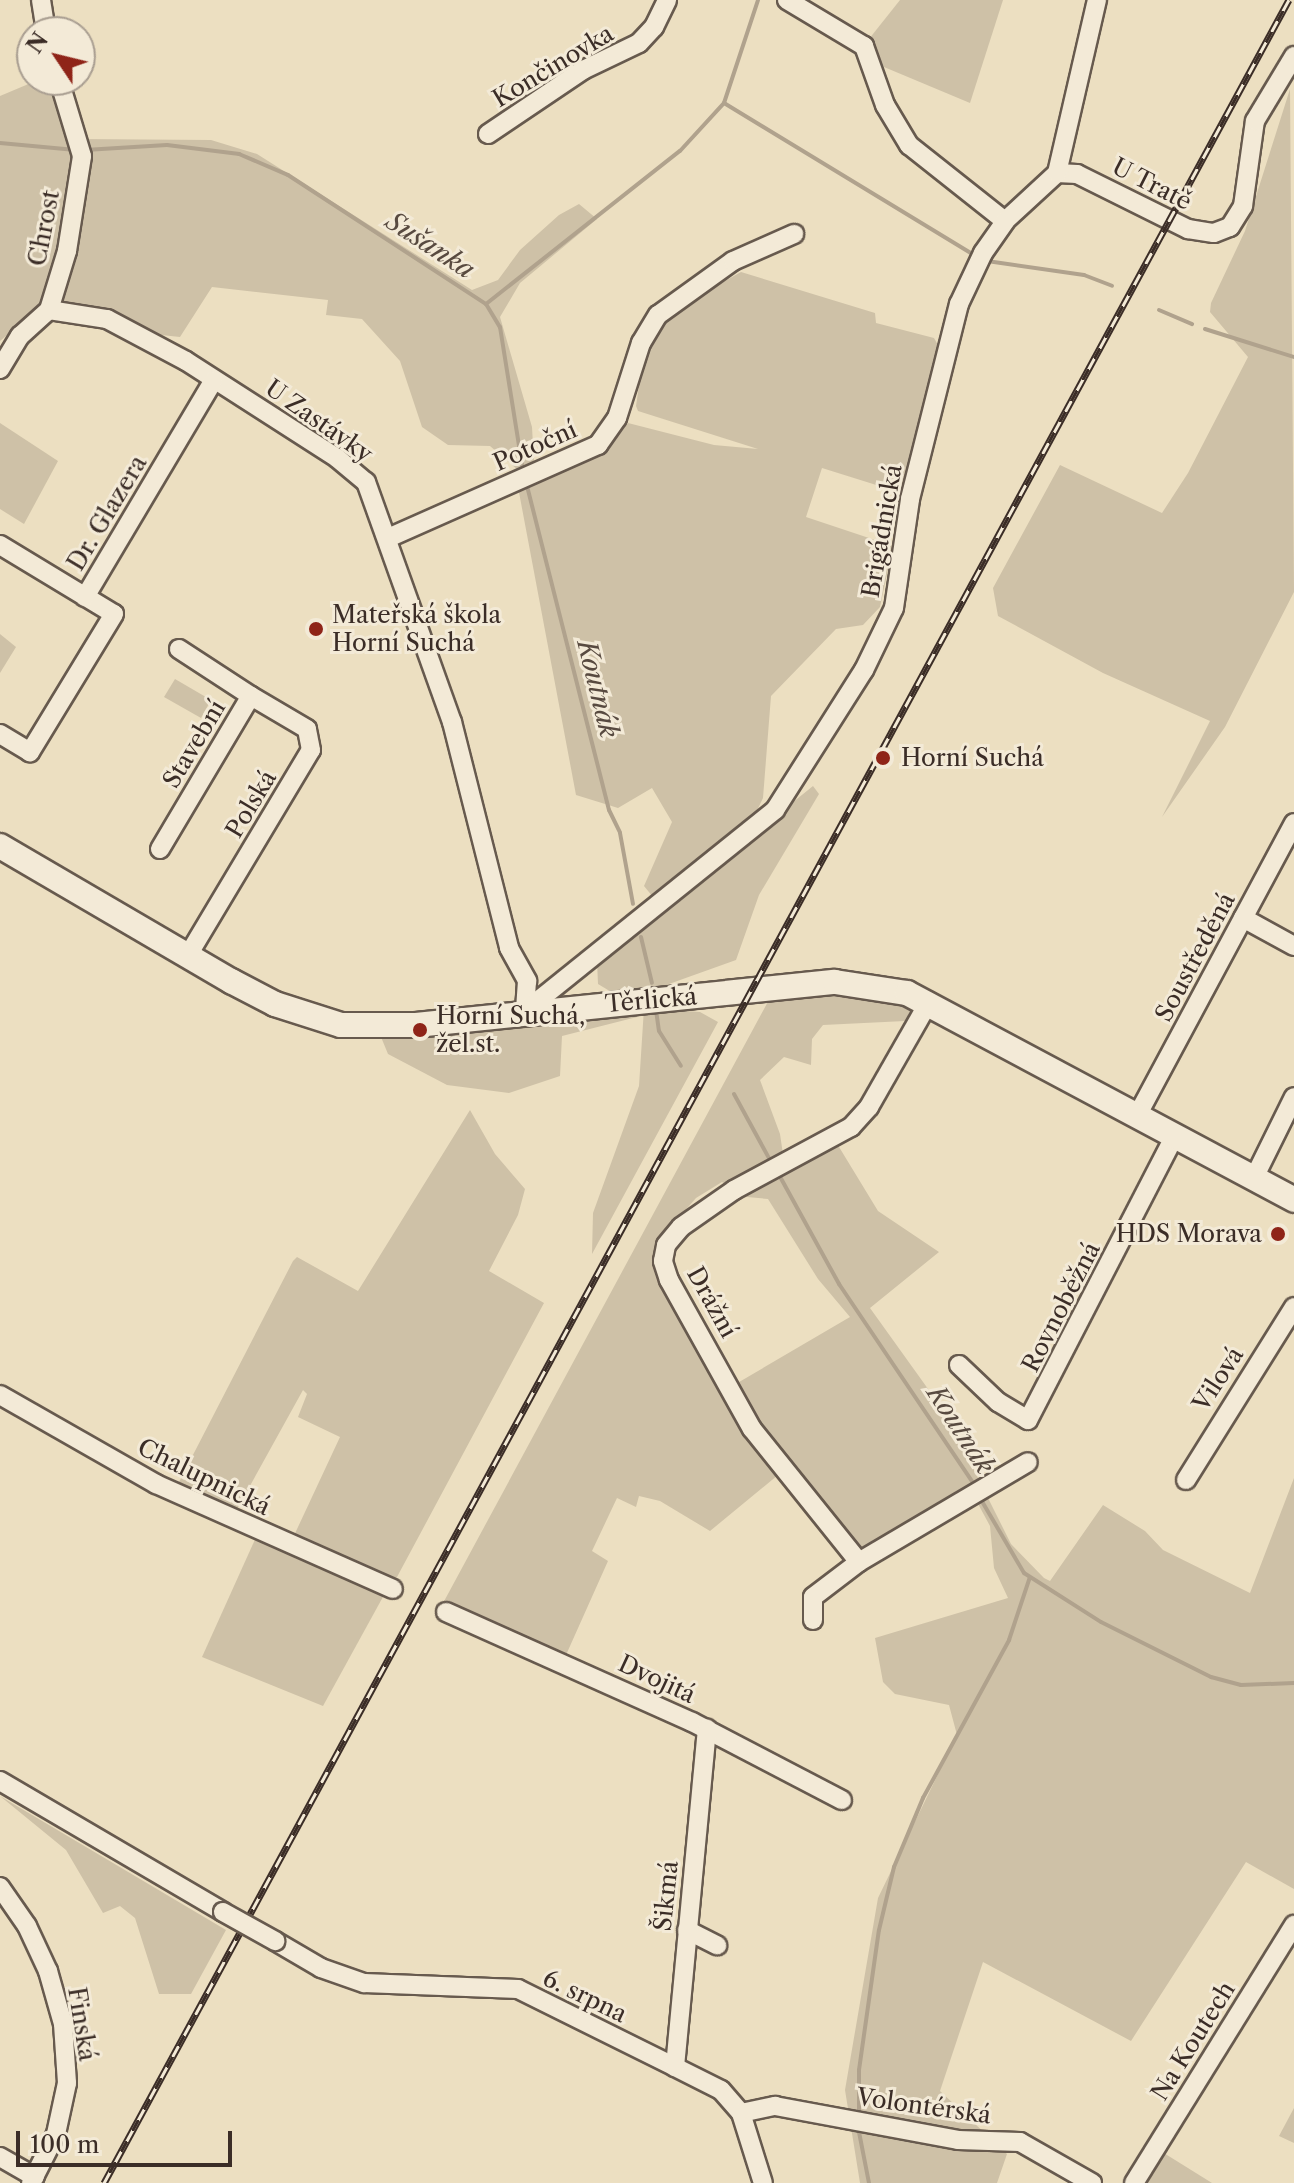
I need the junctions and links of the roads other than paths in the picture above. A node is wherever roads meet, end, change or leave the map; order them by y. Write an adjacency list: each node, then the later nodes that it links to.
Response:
1 (667, 0): 6 (street, Končinovka)
2 (787, 0): 8 (street)
3 (1097, 0): 7 (street)
4 (1292, 64): 7 (street, U Tratě)
5 (64, 96): 10 (street, Chrost)
6 (488, 134)
7 (1057, 173): 8 (street, Brigádnická)
8 (1005, 221): 26 (street, Brigádnická)
9 (794, 234): 13 (street, Potoční)
10 (49, 310): 11 (street); 12 (street, U Zastávky)
11 (0, 369)
12 (214, 380): 13 (street, U Zastávky); 15 (street, Dr. Glazera)
13 (388, 538): 26 (street, U Zastávky)
14 (0, 545): 15 (street)
15 (85, 597): 18 (street, Dr. Glazera)
16 (179, 649): 17 (street, Stavební)
17 (251, 696): 21 (street, Stavební); 24 (street, Polská)
18 (0, 734)
19 (1294, 823): 22 (street, Soustředěná)
20 (0, 846): 24 (main road, Těrlická)
21 (160, 849)
22 (1243, 918): 23 (street); 28 (street, Soustředěná)
23 (1294, 946)
24 (187, 957): 26 (main road, Těrlická)
25 (929, 1002): 26 (main road, Těrlická); 28 (main road, Těrlická); 37 (street, Drážní)
26 (525, 1011)
27 (1294, 1097): 30 (street)
28 (1138, 1114): 29 (main road, Těrlická)
29 (1175, 1135): 30 (main road, Těrlická); 33 (street, Rovnoběžná)
30 (1254, 1178): 31 (main road, Těrlická)
31 (1294, 1200)
32 (1294, 1307): 36 (street, Vilová)
33 (959, 1365)
34 (0, 1395): 38 (street, Chalupnická)
35 (1028, 1462): 37 (street)
36 (1186, 1480)
37 (859, 1562): 40 (street)
38 (393, 1589)
39 (446, 1612): 41 (street, Dvojitá)
40 (813, 1620)
41 (707, 1729): 43 (street, Dvojitá); 46 (street, Šikmá)
42 (0, 1781): 48 (street, 6. srpna, bridge)
43 (842, 1800)
44 (0, 1887): 51 (street, Finská)
45 (1294, 1925): 54 (street, Na Koutech)
46 (687, 1930): 47 (street); 48 (street, Šikmá)
47 (717, 1945)
48 (675, 2067): 49 (street, 6. srpna)
49 (741, 2113): 52 (street, 6. srpna); 53 (street, Volontérská)
50 (0, 2157): 51 (street, Finská)
51 (33, 2180)
52 (763, 2183)
53 (1092, 2183)
54 (1134, 2183)

